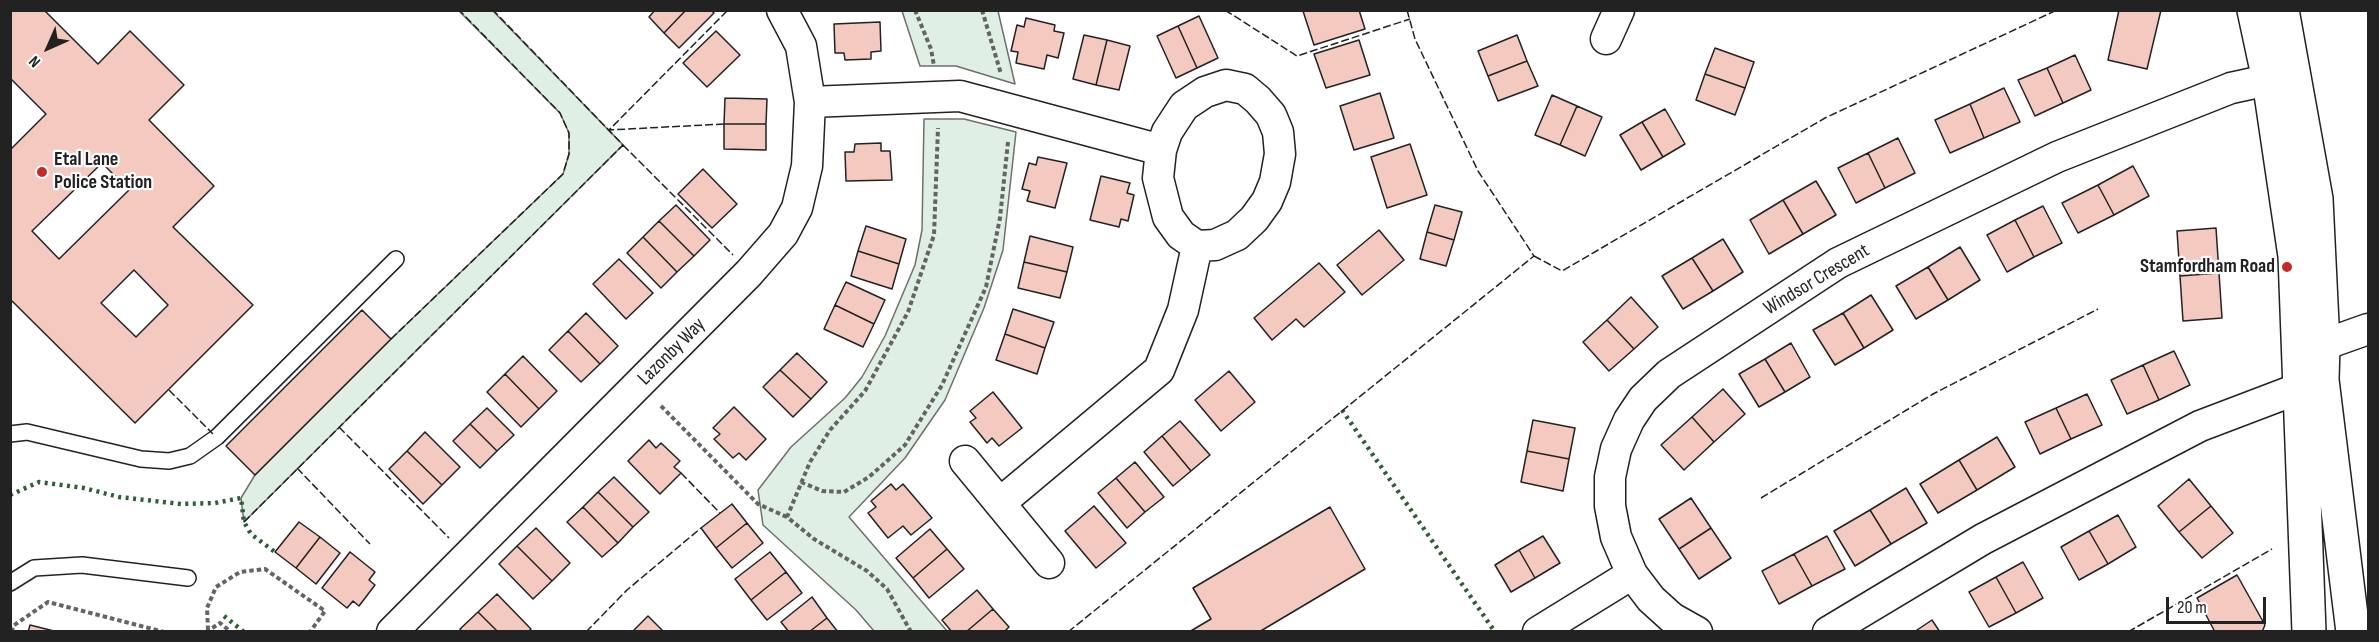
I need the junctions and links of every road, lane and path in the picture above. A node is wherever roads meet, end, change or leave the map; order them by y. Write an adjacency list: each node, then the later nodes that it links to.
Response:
1 (782, 10): 10 (street, Lazonby Way)
2 (915, 10): 9 (path)
3 (982, 10): 11 (path)
4 (1619, 10): 7 (street)
5 (2254, 10): 8 (main road)
6 (2282, 10): 8 (main road)
7 (1605, 39)
8 (2281, 77): 16 (main road); 17 (main road); 25 (street, Windsor Crescent)
9 (939, 96): 10 (street); 11 (street); 21 (path)
10 (810, 102): 18 (street, Lazonby Way)
11 (1012, 110): 12 (street); 21 (path)
12 (1161, 150): 13 (street); 13 (street)
13 (1197, 246): 22 (street)
14 (396, 259): 19 (lane)
15 (2368, 329): 16 (street)
16 (2323, 345): 17 (main road)
17 (2312, 384): 37 (street); 38 (main road); 39 (main road)
18 (639, 385): 23 (path); 33 (street, Lazonby Way)
19 (10, 434)
20 (965, 461): 22 (street)
21 (801, 482): 23 (path)
22 (1000, 503): 24 (street)
23 (787, 517): 34 (path)
24 (1049, 563)
25 (1632, 574): 35 (street); 36 (street, Windsor Crescent)
26 (188, 578): 27 (lane)
27 (10, 582)
28 (207, 631): 31 (path); 32 (path)
29 (12, 632): 30 (path)
30 (164, 632)
31 (231, 632)
32 (310, 632)
33 (392, 632)
34 (911, 632)
35 (1538, 632)
36 (1697, 632)
37 (1828, 632)
38 (2309, 632)
39 (2353, 632)

